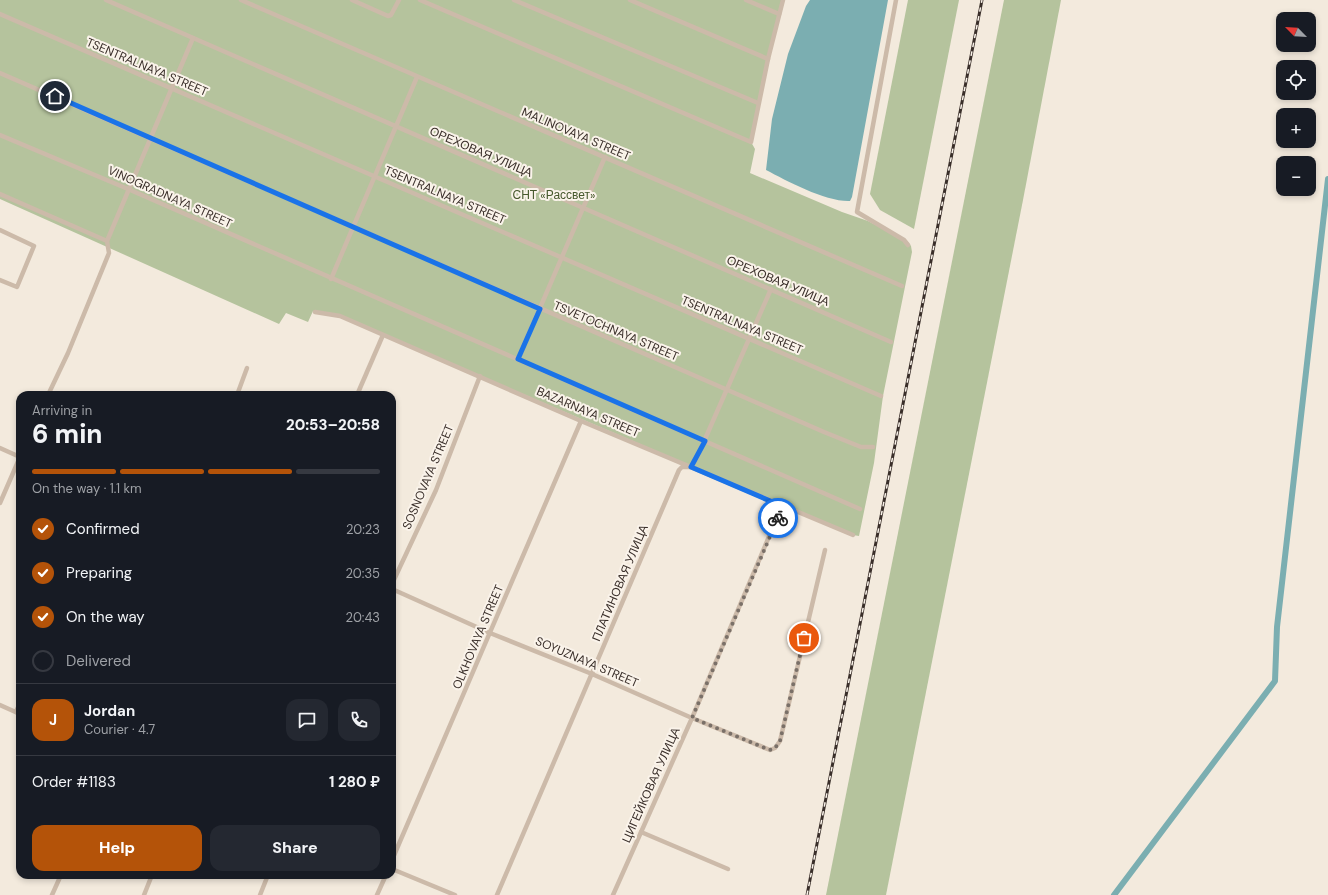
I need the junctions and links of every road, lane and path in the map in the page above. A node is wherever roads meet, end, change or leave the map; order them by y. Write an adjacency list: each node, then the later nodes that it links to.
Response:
1 (106, 0): 13 (street, ОРЕХОВАЯ УЛИЦА)
2 (241, 0): 16 (street, MALINOVAYA STREET)
3 (352, 0): 4 (street)
4 (399, 0)
5 (420, 0): 18 (street)
6 (514, 0): 18 (street)
7 (630, 0): 14 (street)
8 (746, 0): 12 (street)
9 (783, 0): 12 (street)
10 (896, 0): 30 (street)
11 (0, 14): 17 (street, TSENTRALNAYA STREET)
12 (779, 14): 14 (street)
13 (193, 38): 17 (street); 19 (street, ОРЕХОВАЯ УЛИЦА)
14 (768, 59): 18 (street)
15 (0, 73): 21 (street, TSVETOCHNAYA STREET)
16 (417, 77): 19 (street); 22 (street, MALINOVAYA STREET)
17 (172, 89): 21 (street); 23 (street, TSENTRALNAYA STREET)
18 (758, 103)
19 (396, 126): 23 (street); 26 (street, ОРЕХОВАЯ УЛИЦА)
20 (0, 135): 24 (street, VINOGRADNAYA STREET)
21 (150, 138): 24 (street); 27 (street, TSVETOCHNAYA STREET)
22 (605, 157): 26 (street); 34 (street, MALINOVAYA STREET)
23 (374, 176): 27 (street); 31 (street, TSENTRALNAYA STREET)
24 (128, 189): 29 (street); 32 (street, VINOGRADNAYA STREET)
25 (0, 194): 29 (street)
26 (583, 207): 31 (street); 35 (street, ОРЕХОВАЯ УЛИЦА)
27 (352, 227): 32 (street); 36 (street, TSVETOCHNAYA STREET)
28 (0, 230): 33 (street)
29 (107, 241): 45 (street)
30 (908, 245)
31 (561, 257): 36 (street); 39 (street, TSENTRALNAYA STREET)
32 (331, 279): 41 (street, VINOGRADNAYA STREET)
33 (0, 280)
34 (902, 286)
35 (772, 289): 39 (street, ПЛАТИНОВАЯ УЛИЦА); 40 (street, ОРЕХОВАЯ УЛИЦА)
36 (540, 309): 41 (street); 44 (street, TSVETOCHNAYA STREET)
37 (315, 312): 38 (street, BAZARNAYA STREET)
38 (383, 335): 43 (street, BAZARNAYA STREET); 47 (street)
39 (750, 339): 44 (street, ПЛАТИНОВАЯ УЛИЦА); 48 (street, TSENTRALNAYA STREET)
40 (891, 342)
41 (518, 359): 50 (street, VINOGRADNAYA STREET)
42 (247, 368): 46 (street)
43 (480, 376): 49 (street, BAZARNAYA STREET); 61 (street, SOSNOVAYA STREET)
44 (728, 390): 50 (street, ПЛАТИНОВАЯ УЛИЦА); 51 (street, TSVETOCHNAYA STREET)
45 (50, 391)
46 (238, 391)
47 (359, 391)
48 (881, 396)
49 (581, 421): 55 (street, BAZARNAYA STREET); 63 (street, OLKHOVAYA STREET)
50 (705, 441): 55 (street, ПЛАТИНОВАЯ УЛИЦА); 58 (street, VINOGRADNAYA STREET)
51 (873, 447)
52 (0, 448): 53 (street)
53 (16, 455)
54 (16, 466): 56 (street)
55 (691, 467): 57 (street, BAZARNAYA STREET); 64 (street, ПЛАТИНОВАЯ УЛИЦА)
56 (0, 503)
57 (782, 506): 59 (street, BAZARNAYA STREET); 67 (street, ЦИГЕЙКОВАЯ УЛИЦА)
58 (860, 509)
59 (853, 535)
60 (825, 550): 67 (street, SOYUZNAYA STREET)
61 (396, 575)
62 (396, 591): 63 (street, SOYUZNAYA STREET)
63 (490, 633): 64 (street, SOYUZNAYA STREET); 69 (street, OLKHOVAYA STREET)
64 (592, 674): 67 (street, SOYUZNAYA STREET); 81 (street, ПЛАТИНОВАЯ УЛИЦА)
65 (0, 706): 66 (street)
66 (16, 712)
67 (692, 718): 68 (street, ЦИГЕЙКОВАЯ УЛИЦА)
68 (641, 832): 70 (street); 82 (street, ЦИГЕЙКОВАЯ УЛИЦА)
69 (396, 851)
70 (728, 869)
71 (396, 871): 80 (street)
72 (59, 879): 76 (street)
73 (150, 879): 77 (street)
74 (266, 879): 78 (street)
75 (384, 879): 79 (street)
76 (52, 895)
77 (144, 895)
78 (260, 895)
79 (377, 895)
80 (454, 895)
81 (497, 895)
82 (613, 895)

